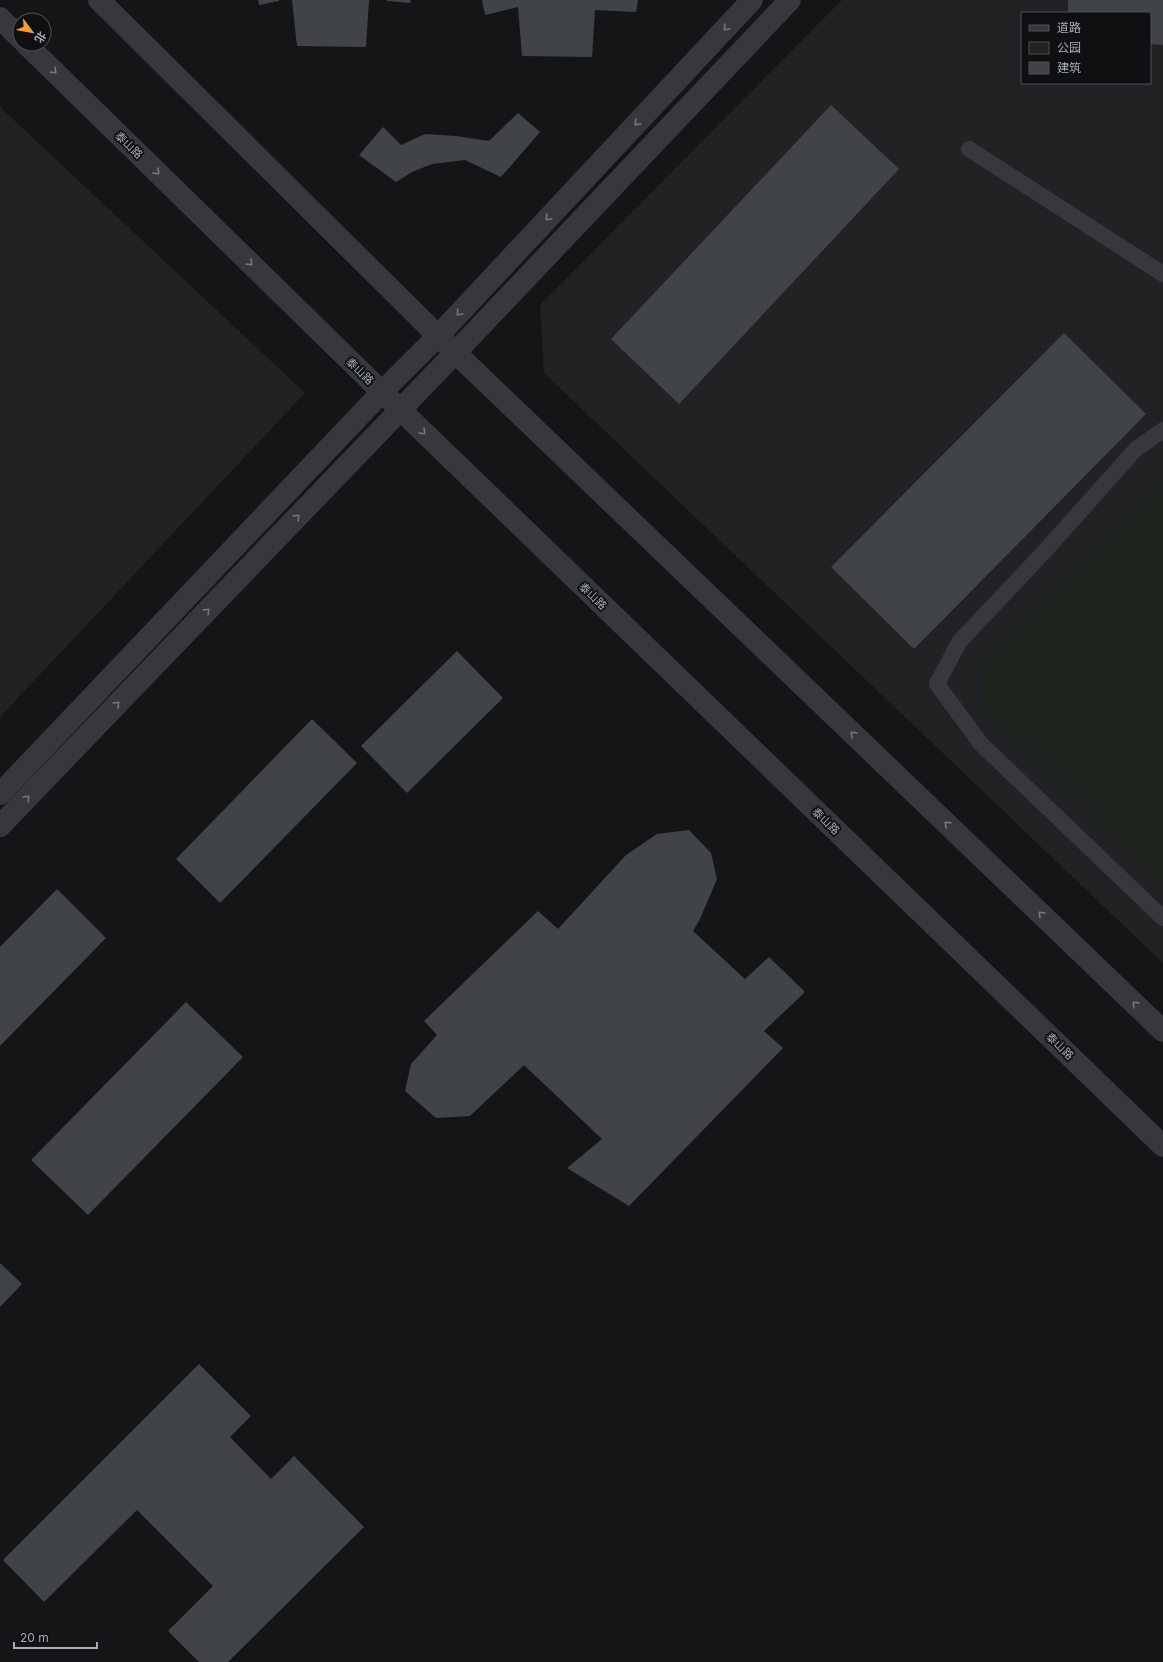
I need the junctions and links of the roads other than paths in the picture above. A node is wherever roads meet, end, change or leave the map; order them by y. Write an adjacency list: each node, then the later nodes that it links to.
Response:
1 (98, 0): 9 (street)
2 (752, 0): 9 (street, one-way to 9)
3 (790, 0): 10 (street)
4 (0, 18): 5 (street)
5 (12, 30)
6 (34, 52): 11 (street, 泰山路, one-way to 11)
7 (969, 148): 8 (lane)
8 (1163, 274)
9 (438, 336): 10 (street); 11 (street)
10 (455, 352): 12 (street); 17 (street, one-way to 10)
11 (382, 392): 12 (street, 泰山路); 14 (street)
12 (400, 410): 15 (street, one-way to 12); 18 (street, 泰山路, one-way to 18)
13 (1163, 430): 16 (lane)
14 (0, 794)
15 (0, 826)
16 (1163, 918)
17 (1163, 1031)
18 (1163, 1146)

